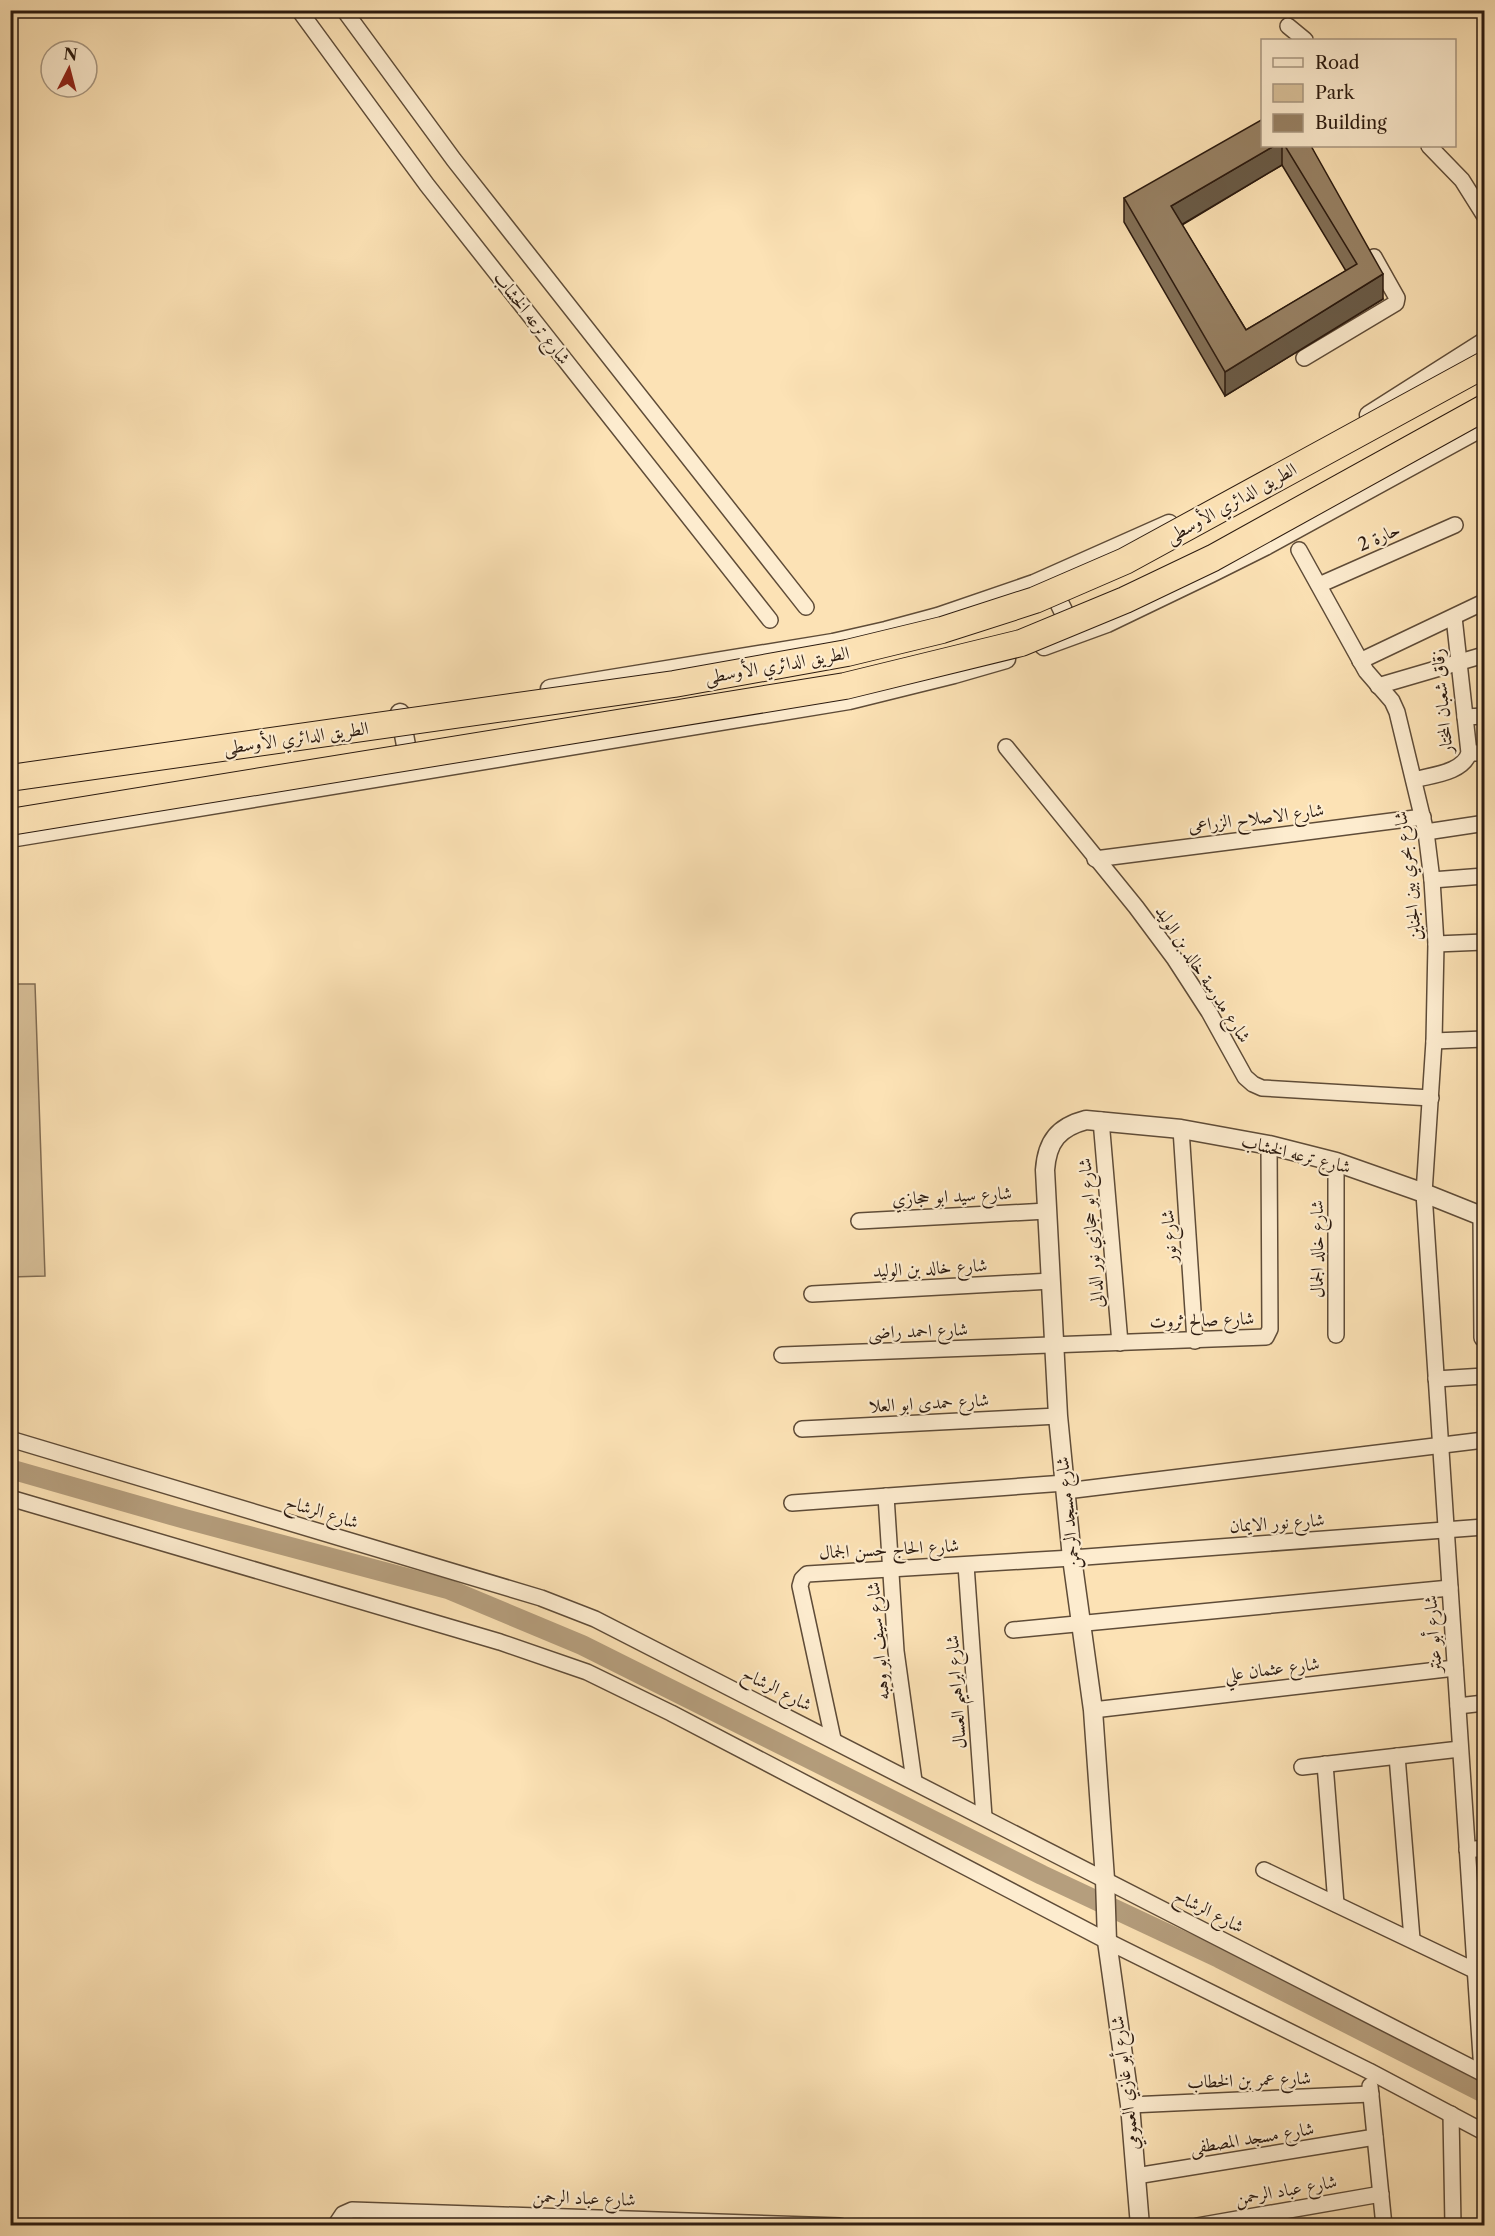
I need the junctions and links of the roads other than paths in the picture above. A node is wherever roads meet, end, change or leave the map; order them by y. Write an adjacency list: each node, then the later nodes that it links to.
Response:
1 (299, 10): 20 (street, شارع ترعه الخشاب)
2 (344, 10): 18 (street, شارع ترعه الخشاب)
3 (1288, 26): 4 (street)
4 (1304, 39)
5 (1430, 147): 6 (street)
6 (1485, 214)
7 (1367, 246): 9 (street)
8 (1485, 342): 15 (street)
9 (1304, 358)
10 (1485, 365): 33 (highway, الطريق الدائري الأوسطى, bridge)
11 (1485, 408): 35 (highway, الطريق الدائري الأوسطى, bridge)
12 (1485, 426): 21 (street)
13 (1455, 525): 16 (street, حارة 2)
14 (1299, 550): 16 (street, شارع بحري بين الجناين)
15 (1046, 578): 21 (street); 26 (street)
16 (1319, 585): 23 (street, شارع بحري بين الجناين)
17 (1485, 602): 19 (street)
18 (806, 606)
19 (1454, 617): 23 (street); 24 (street, زقاق شعبان المختار)
20 (770, 620)
21 (1075, 635): 32 (street)
22 (1485, 654): 24 (street)
23 (1360, 661): 25 (street, شارع بحري بين الجناين)
24 (1459, 662): 25 (street); 28 (street, زقاق شعبان المختار)
25 (1378, 686): 34 (street, شارع بحري بين الجناين)
26 (400, 713): 31 (street); 32 (street)
27 (1485, 716): 28 (street)
28 (1465, 717): 30 (street, زقاق شعبان المختار)
29 (1006, 747): 39 (street, شارع مدرسة خالد بن الوليد)
30 (1477, 753): 34 (street, زقاق شعبان المختار)
31 (10, 768)
32 (411, 772): 38 (street)
33 (10, 778)
34 (1414, 780): 36 (street, شارع بحري بين الجناين)
35 (10, 822)
36 (1424, 824): 37 (street, شارع الاصلاح الزراعى); 39 (street, شارع الاصلاح الزراعى); 41 (street, شارع بحري بين الجناين)
37 (1485, 826)
38 (10, 838)
39 (1095, 859): 46 (street, شارع مدرسة خالد بن الوليد)
40 (1485, 876): 41 (street)
41 (1432, 880): 43 (street, شارع بحري بين الجناين)
42 (1485, 942): 43 (street)
43 (1436, 944): 45 (street, شارع بحري بين الجناين)
44 (1485, 1039): 45 (street)
45 (1434, 1041): 46 (street, شارع بحري بين الجناين)
46 (1431, 1098): 51 (street, شارع بحري بين الجناين)
47 (1101, 1120): 48 (street, شارع ترعه الخشاب); 52 (street, شارع مسجد الرحمن); 60 (street, شارع ابو حجازي نور الدالى)
48 (1181, 1129): 49 (street, شارع ترعه الخشاب); 59 (street, شارع نور)
49 (1269, 1144): 50 (street, شارع ترعه الخشاب); 59 (street, شارع صالح ثروت)
50 (1336, 1162): 51 (street, شارع ترعه الخشاب); 57 (street, شارع خالد الجمال)
51 (1424, 1192): 53 (street, شارع ترعه الخشاب); 64 (street, شارع أبو عنتر)
52 (1047, 1211): 54 (street, شارع سيد ابو حجازي); 55 (street, شارع مسجد الرحمن)
53 (1483, 1216): 58 (street)
54 (859, 1221)
55 (1051, 1281): 56 (street, شارع خالد بن الوليد); 61 (street, شارع مسجد الرحمن)
56 (812, 1294)
57 (1336, 1335)
58 (1482, 1338)
59 (1195, 1341): 60 (street, شارع صالح ثروت)
60 (1120, 1343): 61 (street, شارع صالح ثروت)
61 (1054, 1346): 62 (street, شارع احمد راضى); 65 (street, شارع مسجد الرحمن)
62 (782, 1355)
63 (1485, 1376): 64 (street)
64 (1436, 1379): 69 (street, شارع أبو عنتر)
65 (1058, 1416): 66 (street, شارع حمدى ابو العلا); 70 (street, شارع مسجد الرحمن)
66 (802, 1429)
67 (10, 1439): 86 (street, شارع الرشاح)
68 (1485, 1440): 69 (street)
69 (1440, 1446): 70 (street); 75 (street, شارع أبو عنتر)
70 (1065, 1487): 71 (street); 76 (street, شارع مسجد الرحمن)
71 (886, 1496): 73 (street); 78 (street, شارع سيف ابو وهبه)
72 (10, 1498): 99 (street)
73 (792, 1503)
74 (1485, 1527): 75 (street, شارع نور الايمان)
75 (1446, 1530): 76 (street, شارع نور الايمان); 79 (street, شارع أبو عنتر)
76 (1072, 1558): 77 (street, شارع الحاج حسن الجمال); 80 (street, شارع مسجد الرحمن)
77 (966, 1564): 78 (street, شارع الحاج حسن الجمال); 92 (street, شارع ابراهيم العسال)
78 (891, 1569): 86 (street, شارع الحاج حسن الجمال); 91 (street, شارع سيف ابو وهبه)
79 (1450, 1588): 80 (street); 82 (street, شارع أبو عنتر)
80 (1081, 1624): 81 (street); 85 (street, شارع مسجد الرحمن)
81 (1013, 1630)
82 (1455, 1668): 84 (street, شارع أبو عنتر); 85 (street, شارع عثمان علي)
83 (1485, 1703): 84 (street)
84 (1458, 1706): 87 (street, شارع أبو عنتر)
85 (1093, 1710): 96 (street, شارع مسجد الرحمن)
86 (833, 1739): 91 (street, شارع الرشاح)
87 (1460, 1749): 88 (street); 94 (street, شارع أبو عنتر)
88 (1396, 1756): 89 (street); 98 (street)
89 (1325, 1764): 90 (street); 97 (street)
90 (1302, 1767)
91 (914, 1781): 92 (street, شارع الرشاح)
92 (984, 1817): 96 (street, شارع الرشاح)
93 (1485, 1848): 94 (street)
94 (1467, 1850): 100 (street, شارع أبو عنتر)
95 (1264, 1870): 97 (street)
96 (1105, 1880): 99 (street, شارع مسجد الرحمن); 102 (street, شارع الرشاح)
97 (1336, 1904): 98 (street)
98 (1412, 1939): 100 (street)
99 (1107, 1941): 101 (street); 104 (street, شارع أبو غازي العمومي)
100 (1480, 1975): 102 (street, شارع أبو عنتر)
101 (1369, 2071): 103 (street); 105 (street)
102 (1483, 2073)
103 (1371, 2094): 104 (street, شارع عمر بن الخطاب); 107 (street)
104 (1130, 2105): 108 (street, شارع أبو غازي العمومي)
105 (1451, 2114): 106 (street); 116 (street)
106 (1485, 2132)
107 (1375, 2137): 108 (street, شارع مسجد المصطفى); 109 (street)
108 (1136, 2176): 113 (street, شارع أبو غازي العمومي)
109 (1381, 2194): 114 (street, شارع عباد الرحمن); 115 (street)
110 (724, 2224): 111 (street, شارع عباد الرحمن); 112 (street, شارع عباد الرحمن)
111 (335, 2226)
112 (840, 2226)
113 (1140, 2226)
114 (1197, 2226)
115 (1384, 2226)
116 (1453, 2226)

